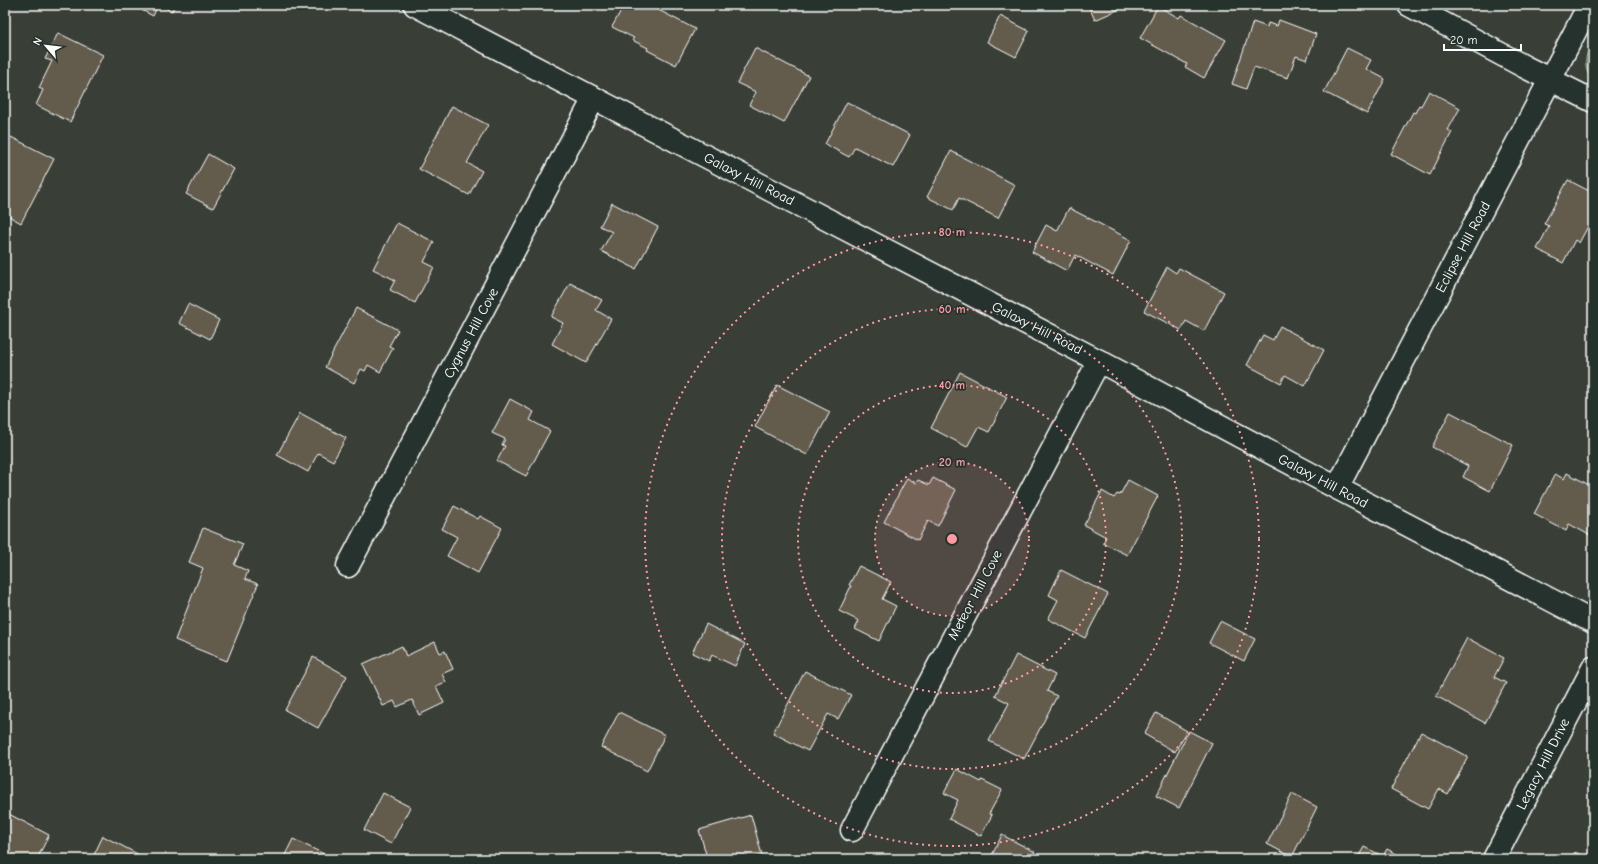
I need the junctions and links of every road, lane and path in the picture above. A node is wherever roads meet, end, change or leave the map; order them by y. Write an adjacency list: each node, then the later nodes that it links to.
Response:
1 (415, 5): 5 (street, Galaxy Hill Road)
2 (1409, 5): 4 (street)
3 (1589, 5): 4 (street, Eclipse Hill Road)
4 (1550, 79): 6 (street); 8 (street, Eclipse Hill Road)
5 (594, 98): 7 (street, Galaxy Hill Road); 9 (street, Cygnus Hill Cove)
6 (1593, 101)
7 (1099, 361): 8 (street, Galaxy Hill Road); 12 (street, Meteor Hill Cove)
8 (1337, 488): 10 (street, Galaxy Hill Road)
9 (348, 566)
10 (1593, 622)
11 (1593, 668): 13 (street, Legacy Hill Drive)
12 (852, 830)
13 (1494, 859)

